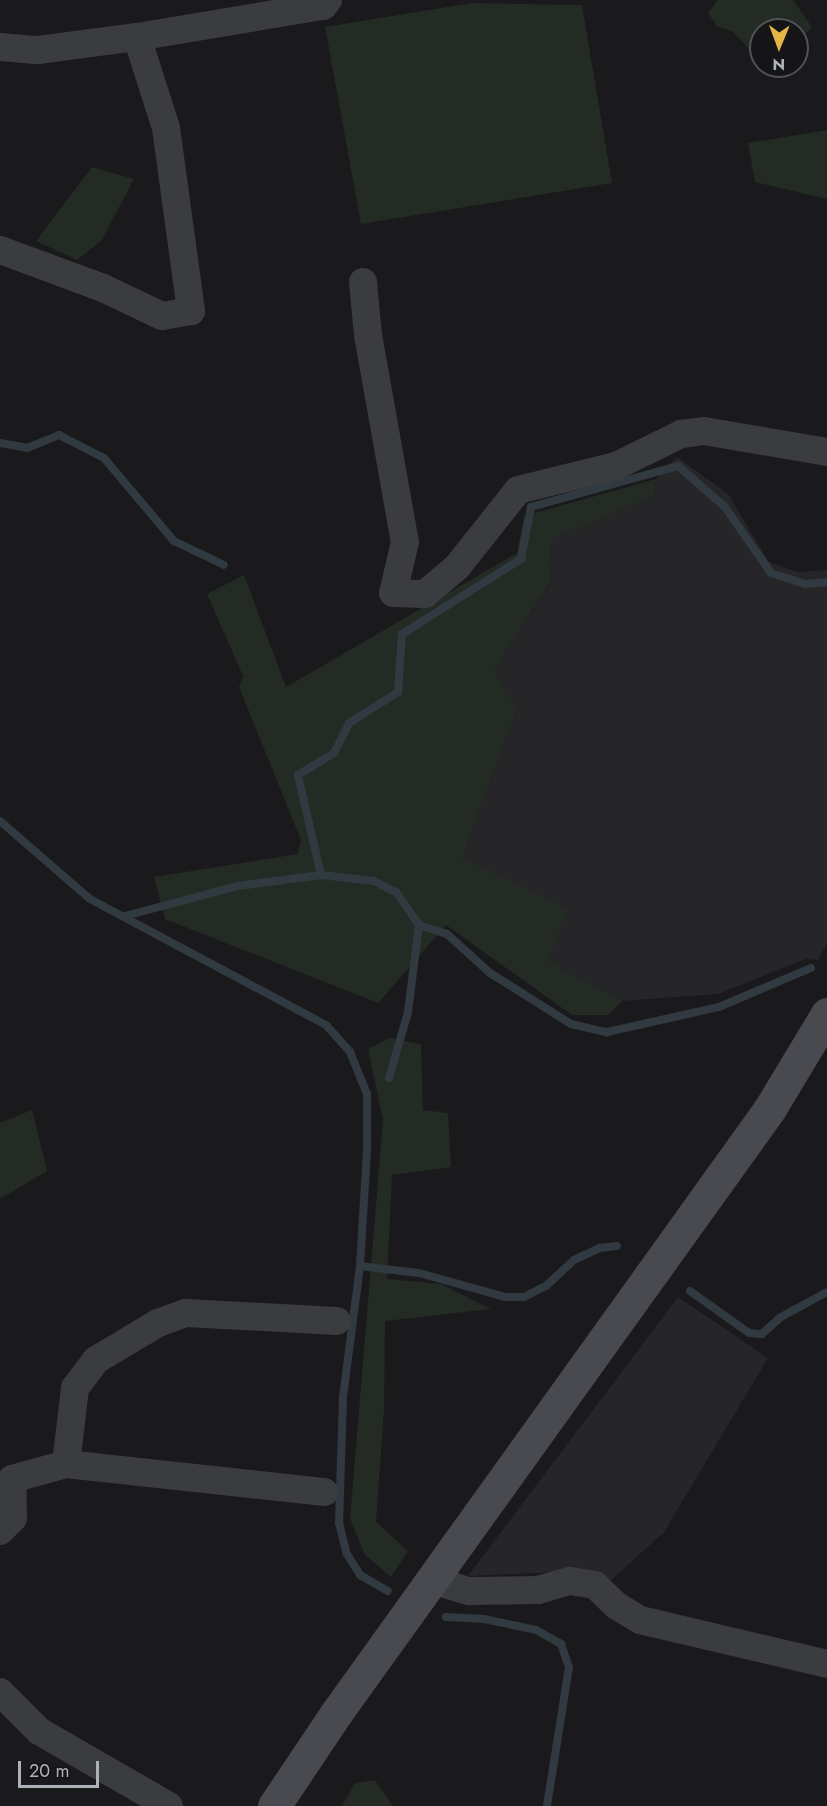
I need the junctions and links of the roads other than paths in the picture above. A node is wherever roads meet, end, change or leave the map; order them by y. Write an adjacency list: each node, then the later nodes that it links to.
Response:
1 (328, 0): 2 (street)
2 (137, 37): 3 (street); 4 (street)
3 (0, 47)
4 (0, 250)
5 (363, 282): 6 (street)
6 (827, 452)
7 (827, 1014): 12 (street)
8 (337, 1321): 9 (street)
9 (66, 1464): 10 (street); 11 (street)
10 (324, 1492)
11 (0, 1531)
12 (432, 1580): 13 (street); 16 (street)
13 (827, 1664)
14 (0, 1692): 15 (street)
15 (169, 1806)
16 (274, 1806)

